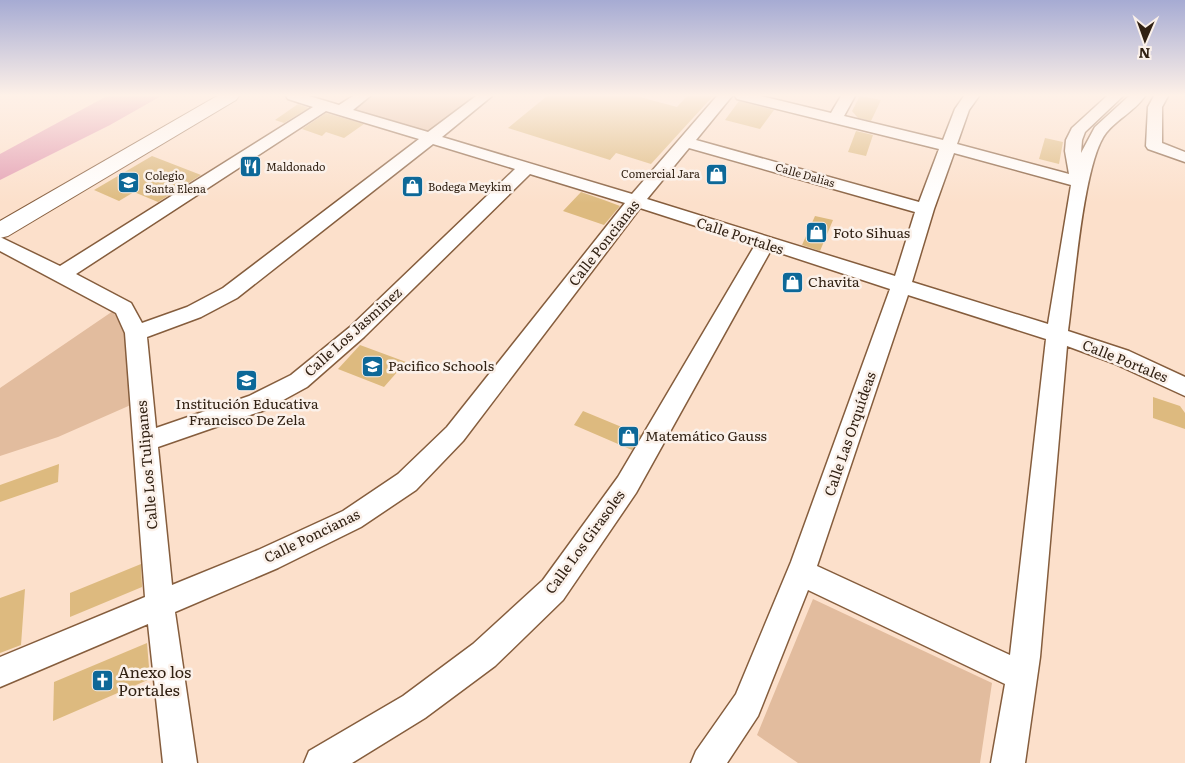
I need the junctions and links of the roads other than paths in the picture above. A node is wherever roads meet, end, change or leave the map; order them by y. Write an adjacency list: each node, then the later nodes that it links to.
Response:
1 (145, 132): 20 (main road)
2 (169, 132): 21 (main road)
3 (295, 132): 24 (street)
4 (406, 132): 12 (street, Calle Portales)
5 (439, 132): 12 (street)
6 (695, 132): 13 (street, Calle Poncianas)
7 (890, 132): 14 (street)
8 (953, 132): 14 (street, Calle Las Orquídeas)
9 (1078, 132): 17 (street)
10 (1099, 132): 17 (street)
11 (1154, 132): 15 (street)
12 (429, 139): 16 (street, Calle Portales); 26 (street)
13 (686, 142): 18 (street, Calle Poncianas); 19 (street, Calle Dalias)
14 (948, 146): 17 (street); 19 (street, Calle Las Orquídeas)
15 (1185, 156)
16 (526, 168): 18 (street, Calle Portales); 29 (street, Calle Los Jasminez)
17 (1080, 182): 27 (street)
18 (636, 201): 23 (street, Calle Portales); 31 (street, Calle Poncianas)
19 (924, 209): 25 (street, Calle Las Orquídeas)
20 (0, 213)
21 (0, 231)
22 (0, 243): 24 (street, Calle Los Tulipanes)
23 (765, 244): 25 (street, Calle Portales); 35 (street, Calle Los Girasoles)
24 (61, 275): 26 (street, Calle Los Tulipanes)
25 (902, 287): 27 (street, Calle Portales); 30 (street, Calle Las Orquídeas)
26 (136, 333): 29 (street, Calle Los Tulipanes)
27 (1057, 335): 28 (street, Calle Portales); 33 (street)
28 (1184, 386)
29 (145, 442): 31 (street, Calle Los Tulipanes)
30 (801, 572): 33 (street); 36 (street, Calle Las Orquídeas)
31 (160, 606): 32 (street, Calle Poncianas); 34 (street, Calle Los Tulipanes)
32 (0, 672)
33 (1022, 676): 37 (street)
34 (180, 763)
35 (321, 763)
36 (708, 763)
37 (1008, 763)

